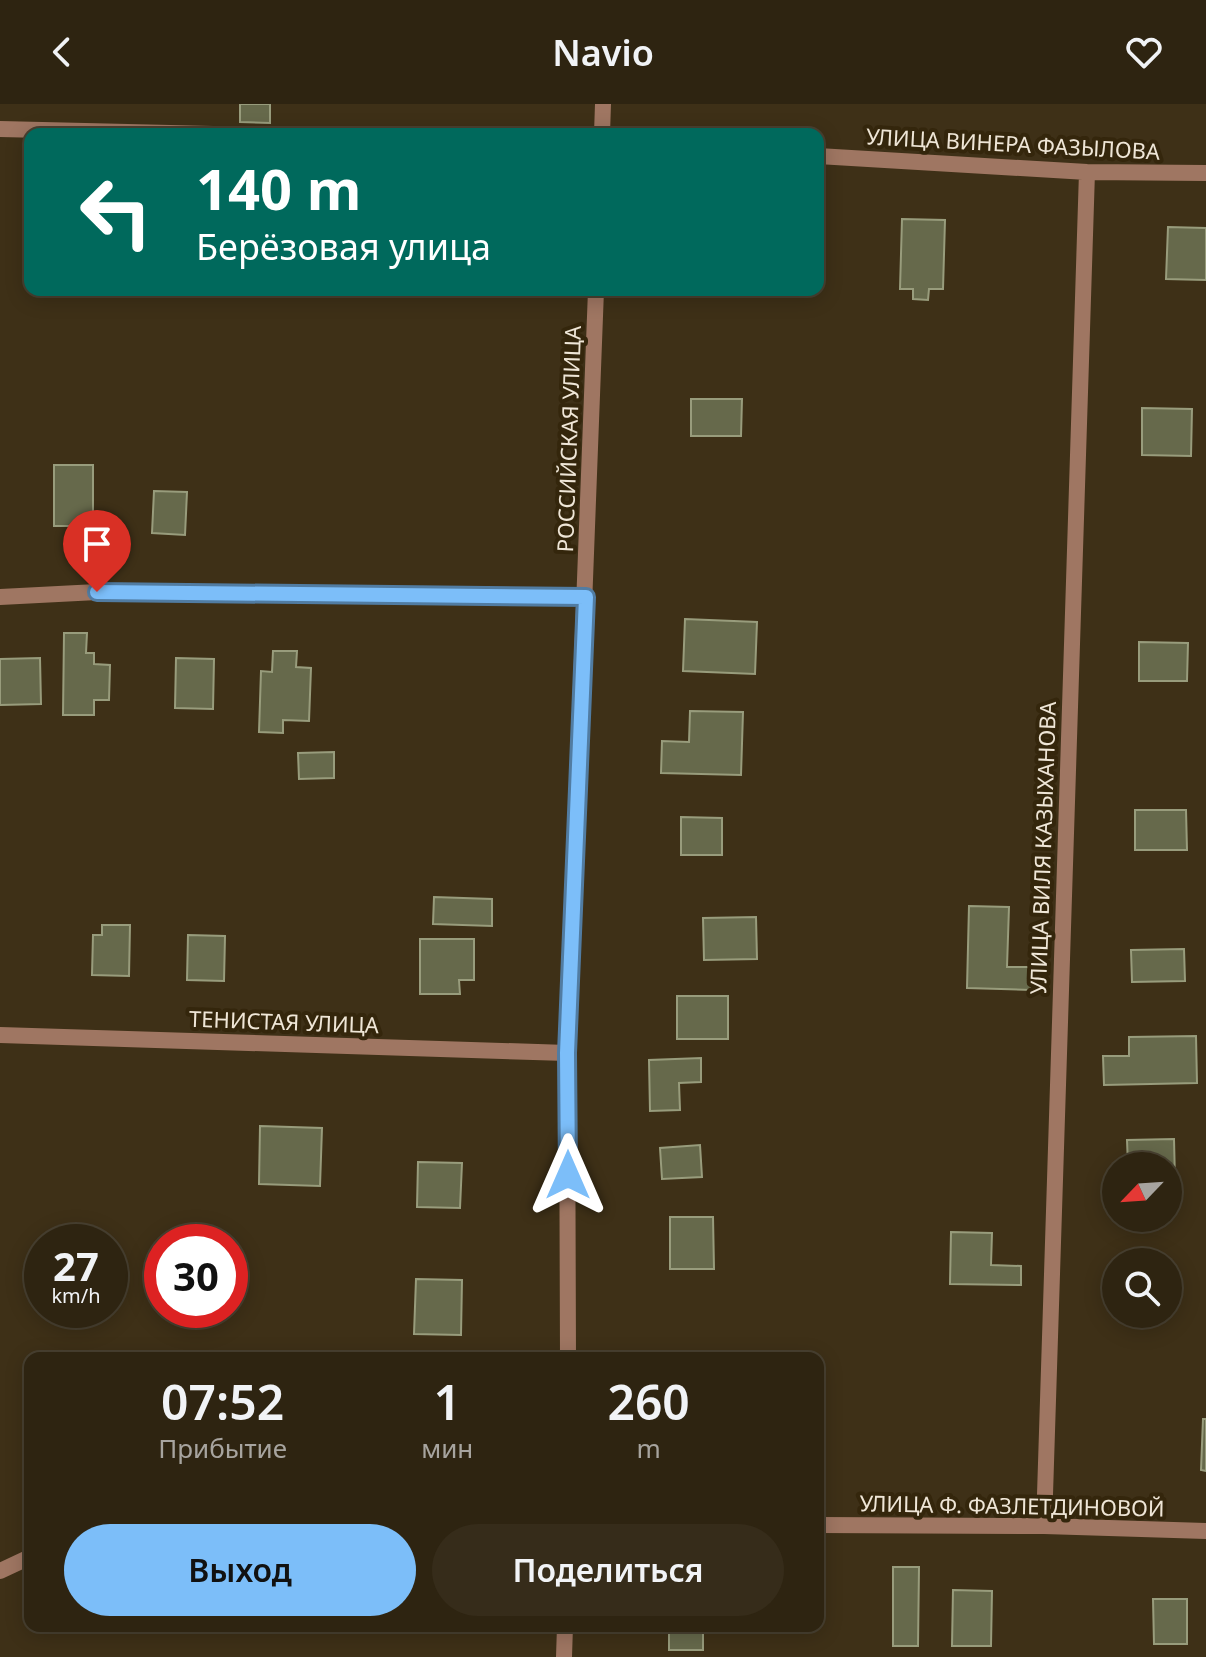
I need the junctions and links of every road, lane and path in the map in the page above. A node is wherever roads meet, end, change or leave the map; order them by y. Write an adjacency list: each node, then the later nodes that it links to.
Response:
1 (603, 104): 2 (street)
2 (602, 128)
3 (0, 129): 4 (street)
4 (24, 130)
5 (824, 156): 6 (street, УЛИЦА ВИНЕРА ФАЗЫЛОВА)
6 (1087, 172): 7 (street, УЛИЦА ВИНЕРА ФАЗЫЛОВА); 15 (street, УЛИЦА ВИЛЯ КАЗЫХАНОВА)
7 (1206, 173)
8 (596, 296): 10 (street, РОССИЙСКАЯ УЛИЦА)
9 (0, 597): 10 (street)
10 (586, 597): 12 (street, РОССИЙСКАЯ УЛИЦА)
11 (0, 1035): 12 (street, ТЕНИСТАЯ УЛИЦА)
12 (567, 1053): 13 (street, РОССИЙСКАЯ УЛИЦА)
13 (568, 1352)
14 (824, 1525): 15 (street, УЛИЦА Ф. ФАЗЛЕТДИНОВОЙ)
15 (1044, 1526): 16 (street, УЛИЦА Ф. ФАЗЛЕТДИНОВОЙ)
16 (1206, 1531)
17 (24, 1560): 18 (street)
18 (0, 1571)
19 (565, 1632): 20 (street)
20 (564, 1657)

